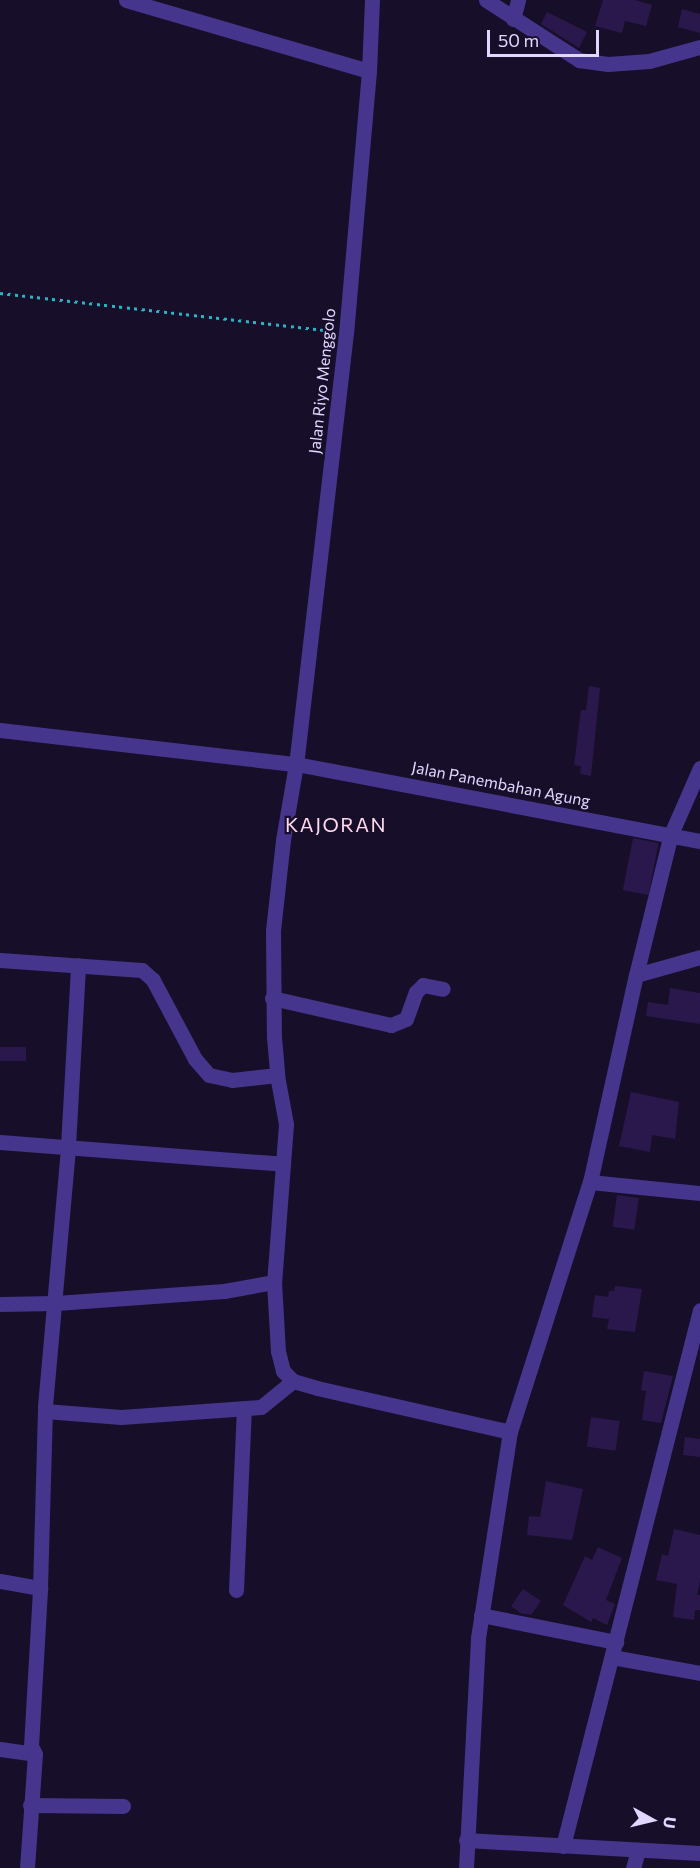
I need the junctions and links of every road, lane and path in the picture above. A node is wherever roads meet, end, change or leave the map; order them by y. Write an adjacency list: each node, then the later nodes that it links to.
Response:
1 (126, 0): 7 (street)
2 (372, 0): 7 (street, Jalan Riyo Menggolo)
3 (486, 0): 5 (street)
4 (518, 0): 5 (street)
5 (513, 18): 6 (street)
6 (700, 47)
7 (369, 71): 9 (street, Jalan Riyo Menggolo)
8 (0, 293): 9 (path)
9 (346, 333): 11 (street, Jalan Riyo Menggolo)
10 (0, 730): 11 (street, Jalan Panembahan Agung)
11 (296, 764): 13 (street, Jalan Panembahan Agung); 20 (street, Jalan Riyo Menggolo)
12 (700, 768): 13 (street)
13 (675, 835): 14 (street, Jalan Panembahan Agung); 18 (street)
14 (698, 840)
15 (700, 957): 18 (street)
16 (0, 960): 17 (street)
17 (78, 965): 21 (street); 23 (street)
18 (636, 975): 25 (street)
19 (443, 989): 20 (street)
20 (272, 998): 21 (street, Jalan Riyo Menggolo)
21 (277, 1075): 24 (street, Jalan Riyo Menggolo)
22 (0, 1142): 23 (street)
23 (68, 1146): 24 (street); 28 (street)
24 (283, 1164): 27 (street, Jalan Riyo Menggolo)
25 (592, 1182): 26 (street); 34 (street)
26 (700, 1192)
27 (274, 1282): 28 (street); 31 (street, Jalan Riyo Menggolo)
28 (56, 1303): 29 (street); 33 (street)
29 (0, 1304)
30 (700, 1310): 39 (street)
31 (293, 1381): 32 (street); 34 (street)
32 (244, 1408): 33 (street); 37 (street)
33 (45, 1411): 36 (street)
34 (502, 1430): 38 (street)
35 (0, 1581): 36 (street)
36 (40, 1588): 42 (street)
37 (236, 1590)
38 (481, 1615): 39 (street); 45 (street)
39 (614, 1649): 40 (street); 46 (street)
40 (700, 1673)
41 (0, 1749): 42 (street)
42 (35, 1754): 43 (street)
43 (30, 1805): 44 (street); 49 (street)
44 (123, 1806)
45 (472, 1840): 46 (street); 50 (street)
46 (563, 1846): 47 (street)
47 (638, 1850): 48 (street); 51 (street)
48 (700, 1854)
49 (27, 1868)
50 (466, 1868)
51 (633, 1868)

